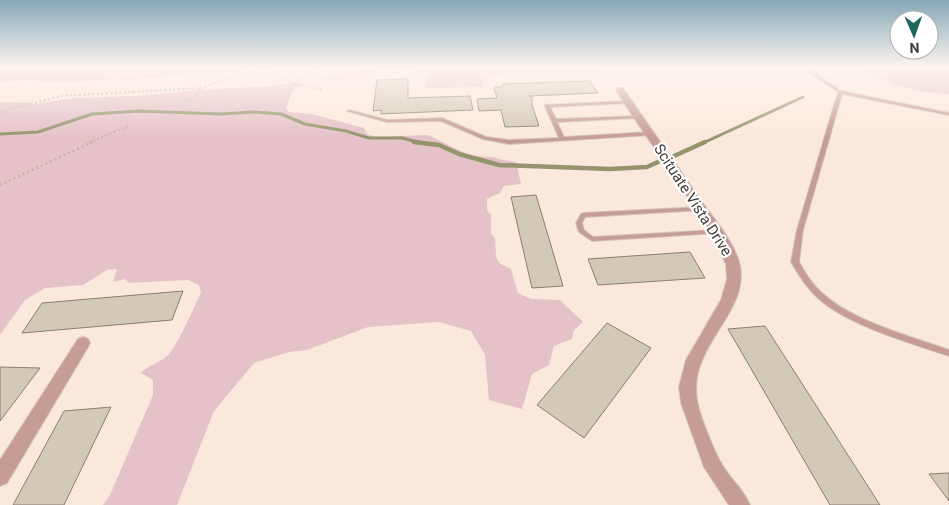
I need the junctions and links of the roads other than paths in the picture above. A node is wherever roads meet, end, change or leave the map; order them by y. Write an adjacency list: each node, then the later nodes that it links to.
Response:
1 (840, 92): 4 (lane); 12 (lane)
2 (624, 96): 5 (street, Scituate Vista Drive); 6 (lane)
3 (349, 111): 8 (lane)
4 (949, 114)
5 (638, 117): 6 (lane); 7 (street, Scituate Vista Drive)
6 (554, 121): 8 (lane)
7 (649, 134): 8 (lane); 9 (street, Scituate Vista Drive)
8 (562, 139)
9 (701, 209): 10 (street, Scituate Vista Drive); 10 (lane)
10 (716, 232): 14 (street, Scituate Vista Drive)
11 (83, 343): 13 (street)
12 (949, 354)
13 (0, 477)
14 (740, 505)

